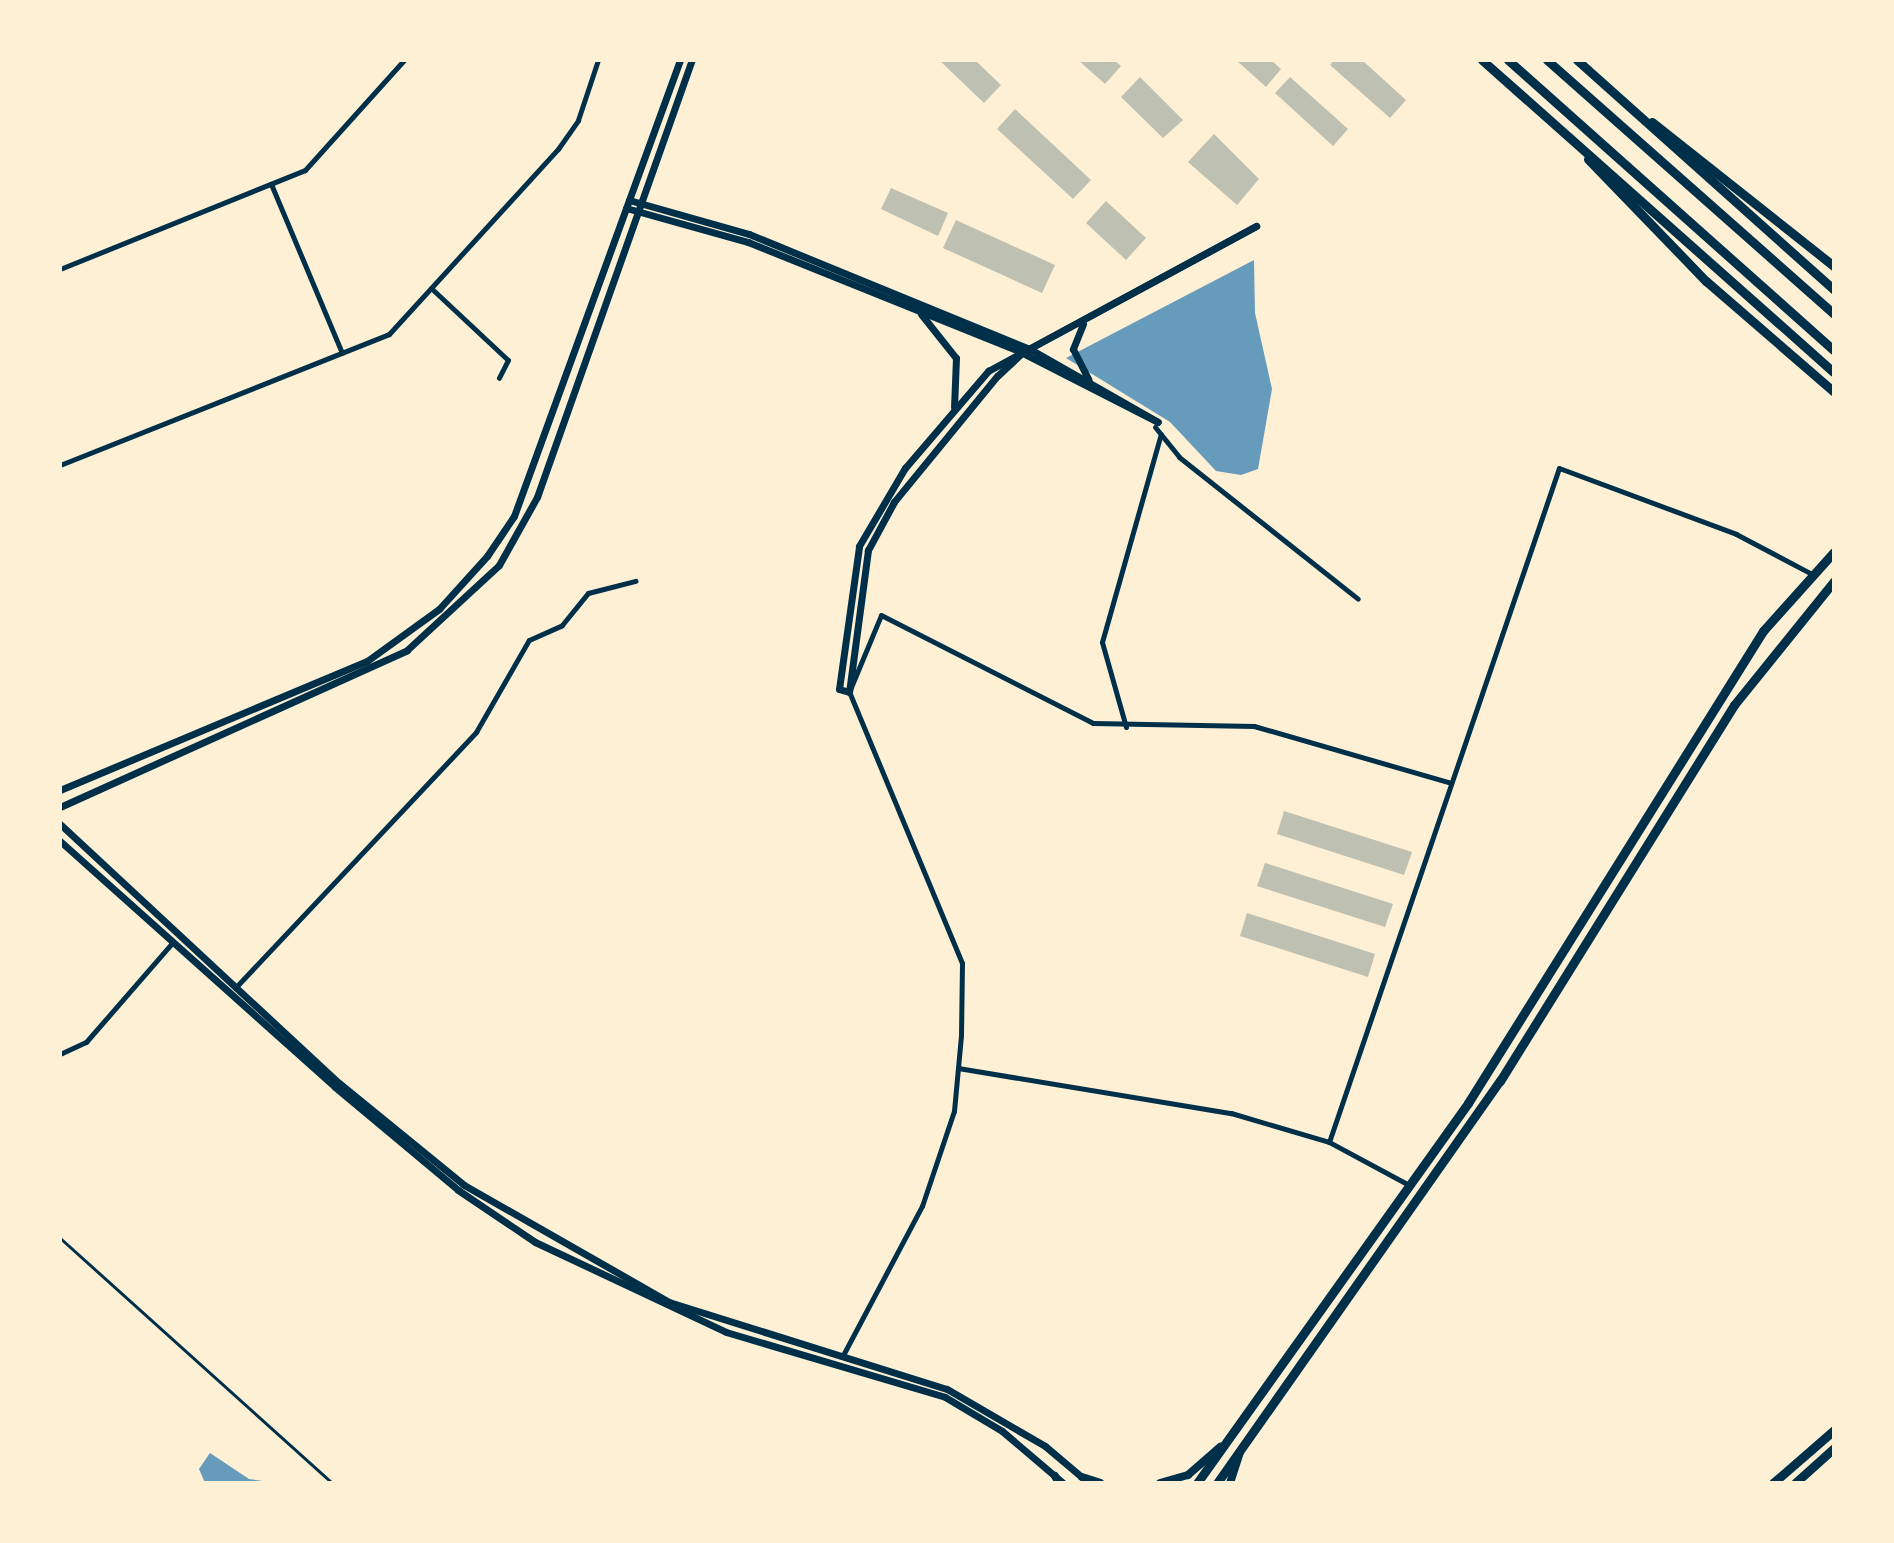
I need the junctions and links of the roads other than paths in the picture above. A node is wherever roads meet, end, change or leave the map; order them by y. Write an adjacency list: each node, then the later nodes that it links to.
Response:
1 (404, 60): 11 (street)
2 (598, 60): 16 (street)
3 (680, 60): 12 (street)
4 (692, 60): 13 (street)
5 (1482, 60): 10 (main road)
6 (1508, 60): 22 (main road)
7 (1547, 60): 19 (main road)
8 (1577, 60): 9 (main road)
9 (1617, 95): 14 (main road); 17 (main road)
10 (1557, 127): 24 (main road); 27 (main road)
11 (271, 184): 15 (street); 23 (street)
12 (627, 204): 13 (street); 39 (street)
13 (640, 208): 18 (street); 21 (street); 40 (street)
14 (1834, 266)
15 (60, 269)
16 (431, 288): 23 (street); 25 (street)
17 (1834, 290)
18 (916, 309): 21 (street); 28 (street)
19 (1834, 314)
20 (1088, 319): 21 (street); 21 (street); 26 (street)
21 (1023, 349): 26 (street); 28 (street); 29 (street); 36 (street)
22 (1834, 350)
23 (342, 353): 30 (street)
24 (1834, 372)
25 (499, 378)
26 (1095, 387): 29 (street)
27 (1834, 392)
28 (953, 412): 36 (street)
29 (1158, 431): 35 (street); 37 (street)
30 (60, 465)
31 (1834, 552): 32 (main road)
32 (1812, 574): 38 (street); 48 (main road)
33 (635, 581): 44 (street)
34 (1834, 581): 54 (main road)
35 (1358, 599)
36 (849, 692): 37 (street); 46 (street)
37 (1126, 727): 38 (street)
38 (1451, 783): 47 (street)
39 (60, 790)
40 (60, 807)
41 (60, 824): 44 (street)
42 (60, 841): 43 (street)
43 (172, 943): 45 (street); 56 (street)
44 (235, 988): 50 (street)
45 (60, 1054)
46 (958, 1068): 47 (street); 50 (street)
47 (1329, 1142): 48 (street)
48 (1409, 1186): 52 (main road)
49 (60, 1238): 57 (lane)
50 (842, 1357): 55 (street)
51 (1834, 1430): 63 (main road)
52 (1226, 1441): 59 (main road); 60 (main road)
53 (1834, 1448): 64 (main road)
54 (1241, 1449): 61 (main road); 62 (main road)
55 (1086, 1480): 58 (main road)
56 (1059, 1481)
57 (332, 1483)
58 (1100, 1483)
59 (1160, 1483)
60 (1197, 1483)
61 (1217, 1483)
62 (1230, 1483)
63 (1773, 1483)
64 (1795, 1483)

